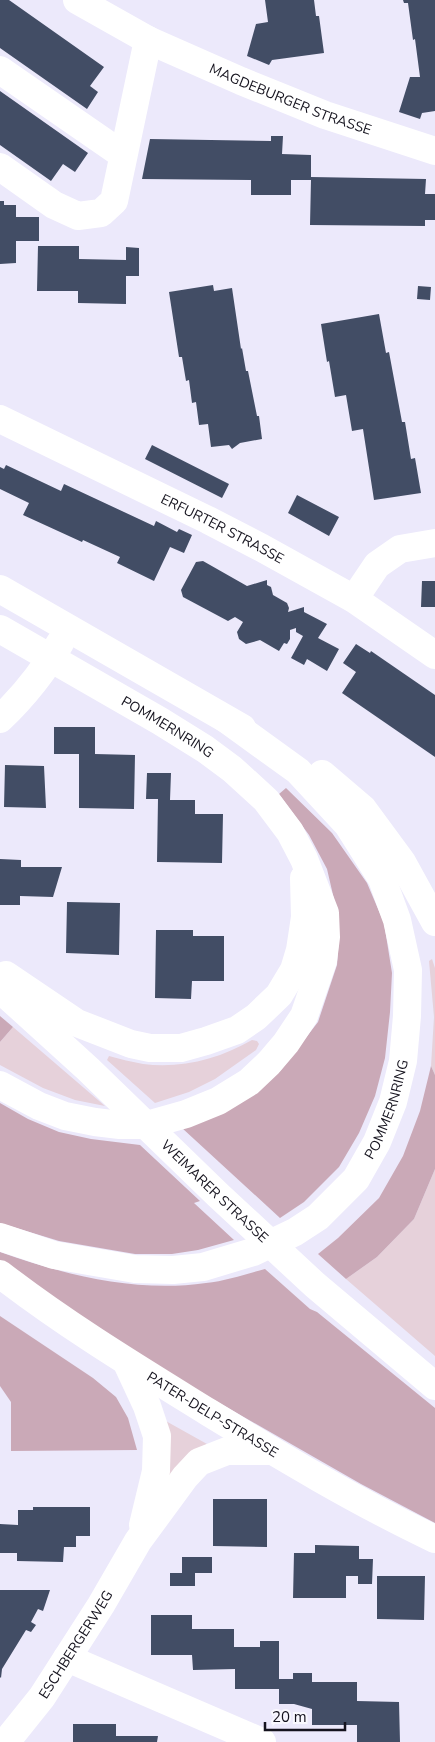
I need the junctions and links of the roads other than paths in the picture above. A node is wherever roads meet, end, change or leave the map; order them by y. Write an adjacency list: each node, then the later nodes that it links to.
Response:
1 (77, 0): 2 (street, MAGDEBURGER STRASSE)
2 (148, 40): 4 (street, MAGDEBURGER STRASSE); 5 (street)
3 (0, 70): 5 (street)
4 (435, 151)
5 (123, 156): 6 (street)
6 (0, 166)
7 (0, 419): 10 (street, ERFURTER STRASSE)
8 (435, 543): 10 (street)
9 (0, 588): 12 (street, POMMERNRING)
10 (354, 599): 13 (street, ERFURTER STRASSE)
11 (0, 629): 14 (street, POMMERNRING)
12 (68, 629): 14 (street); 16 (street, POMMERNRING)
13 (435, 655)
14 (51, 659): 15 (street); 17 (street, POMMERNRING)
15 (0, 719)
16 (226, 719): 18 (street, POMMERNRING); 23 (street, POMMERNRING)
17 (304, 859): 19 (street, POMMERNRING); 22 (street, POMMERNRING)
18 (435, 922)
19 (0, 971)
20 (0, 989): 22 (street, WEIMARER STRASSE)
21 (0, 1085): 22 (street, POMMERNRING)
22 (147, 1126): 26 (street, WEIMARER STRASSE)
23 (0, 1237)
24 (0, 1274): 25 (street, PATER-DELP-STRASSE)
25 (127, 1363): 27 (street, PATER-DELP-STRASSE); 29 (street, ESCHBERGERWEG)
26 (435, 1386)
27 (272, 1451): 28 (street, PATER-DELP-STRASSE); 29 (street, ESCHBERGERWEG)
28 (435, 1540)
29 (138, 1541): 30 (street, ESCHBERGERWEG)
30 (67, 1658): 31 (street, ESCHBERGERWEG); 32 (street)
31 (6, 1742)
32 (262, 1742)

